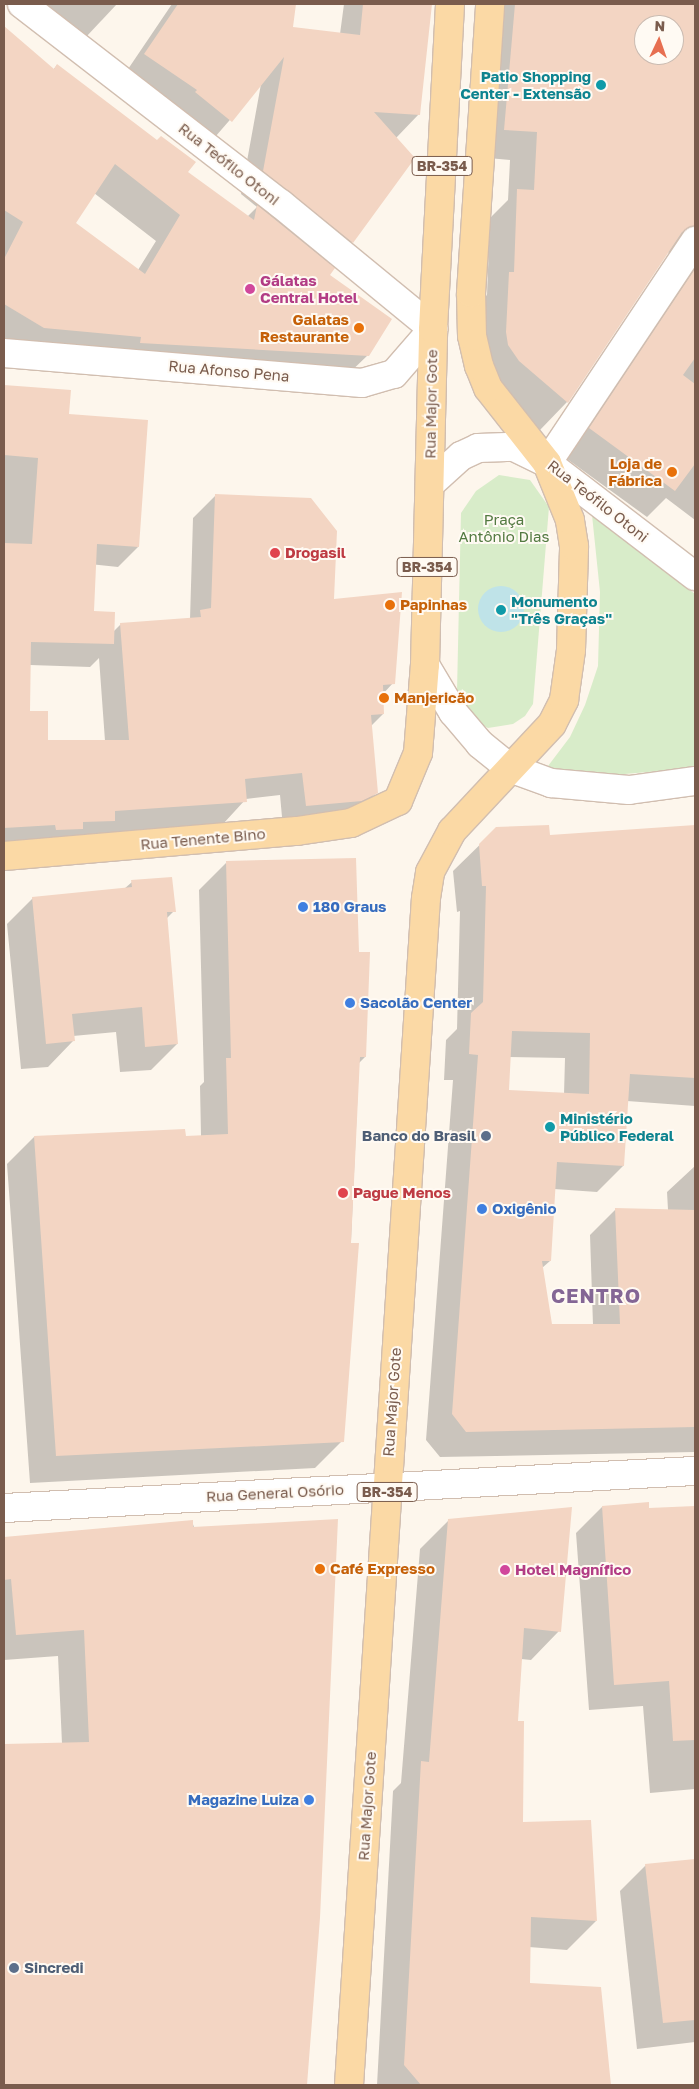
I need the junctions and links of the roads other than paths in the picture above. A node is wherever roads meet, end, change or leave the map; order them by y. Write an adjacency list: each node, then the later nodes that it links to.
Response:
1 (22, 4): 5 (street, Rua Teófilo Otoni)
2 (450, 4): 5 (main road, Rua Major Gote / BR-354)
3 (490, 4): 7 (main road, Rua Teófilo Otoni)
4 (695, 241): 7 (street)
5 (433, 329): 6 (street, Rua Afonso Pena); 8 (main road, Rua Major Gote / BR-354)
6 (4, 353)
7 (547, 463): 8 (street); 9 (street, Rua Teófilo Otoni); 11 (main road, Rua Major Gote)
8 (430, 484): 10 (main road, Rua Major Gote / BR-354)
9 (695, 576)
10 (425, 665): 11 (street); 13 (main road, Rua Major Gote / BR-354)
11 (510, 768): 12 (street); 16 (main road, Rua Major Gote / BR-354)
12 (695, 781)
13 (398, 800): 14 (main road, Rua Tenente Bino)
14 (4, 856)
15 (695, 1471): 16 (street, Rua General Osório)
16 (387, 1487): 17 (street, Rua General Osório); 18 (main road, Rua Major Gote / BR-354)
17 (4, 1508)
18 (349, 2085)

